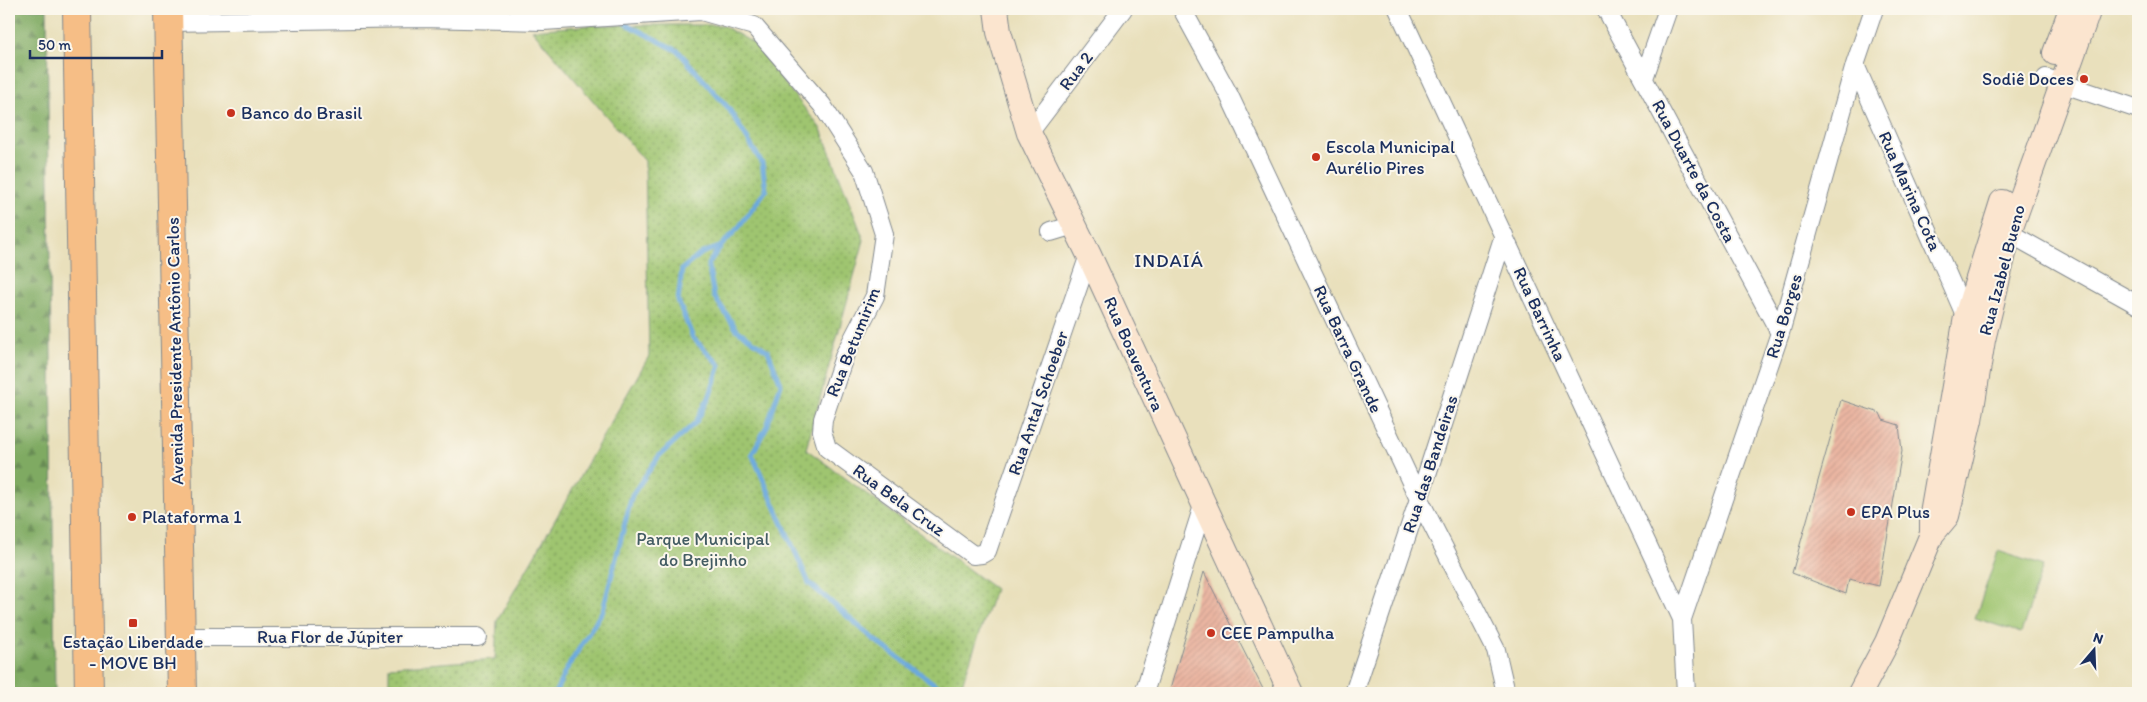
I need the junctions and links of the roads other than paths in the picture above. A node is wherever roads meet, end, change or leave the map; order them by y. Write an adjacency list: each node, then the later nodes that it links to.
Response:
1 (77, 9): 37 (highway)
2 (996, 9): 18 (street, Rua Boaventura)
3 (1123, 9): 18 (street, Rua 2)
4 (1182, 9): 30 (street, Rua Barra Grande)
5 (1398, 9): 22 (street, Rua Barrinha)
6 (1606, 9): 15 (street, Rua Duarte da Costa)
7 (1668, 9): 15 (street)
8 (1874, 9): 14 (street, Rua Borges)
9 (2071, 9): 16 (street, Rua Izabel Bueno)
10 (2089, 9): 16 (street, Rua Izabel Bueno)
11 (577, 14): 12 (street, Rua Betumirim); 29 (street, Rua Betumirim)
12 (539, 15): 13 (street, Rua Betumirim)
13 (168, 16): 36 (highway, Avenida Presidente Antônio Carlos)
14 (1854, 64): 24 (street, Rua Marina Cota); 27 (street, Rua Borges)
15 (1644, 78): 27 (street, Rua Duarte da Costa)
16 (2054, 80): 17 (street); 20 (street, Rua Izabel Bueno)
17 (2138, 109)
18 (1029, 133): 19 (street, Rua Boaventura)
19 (1074, 225): 21 (street); 23 (street, Rua Boaventura)
20 (2001, 230): 24 (street, Rua Izabel Bueno); 25 (street); 28 (street, Rua Izabel Bueno)
21 (1051, 232)
22 (1504, 235): 30 (street, Rua das Bandeiras); 34 (street, Rua Barrinha)
23 (1089, 255): 31 (street, Rua Boaventura); 33 (street, Rua Antal Schoeber)
24 (1964, 292): 26 (street, Rua Izabel Bueno)
25 (2138, 305)
26 (1966, 317): 28 (street); 32 (street, Rua Izabel Bueno)
27 (1780, 333): 34 (street, Rua Borges)
28 (1970, 420): 32 (street, Rua Izabel Bueno)
29 (822, 431): 33 (street, Rua Bela Cruz)
30 (1419, 499): 41 (street, Rua das Bandeiras); 42 (street, Rua Barra Grande)
31 (1203, 506): 39 (street); 40 (street, Rua Boaventura)
32 (1932, 534): 44 (street, Rua Izabel Bueno)
33 (987, 551)
34 (1682, 619): 43 (street)
35 (478, 636): 36 (street, Rua Flor de Júpiter)
36 (182, 637): 38 (highway, Avenida Presidente Antônio Carlos)
37 (89, 693)
38 (182, 693)
39 (1144, 693)
40 (1291, 693)
41 (1354, 693)
42 (1506, 693)
43 (1686, 693)
44 (1860, 693)

